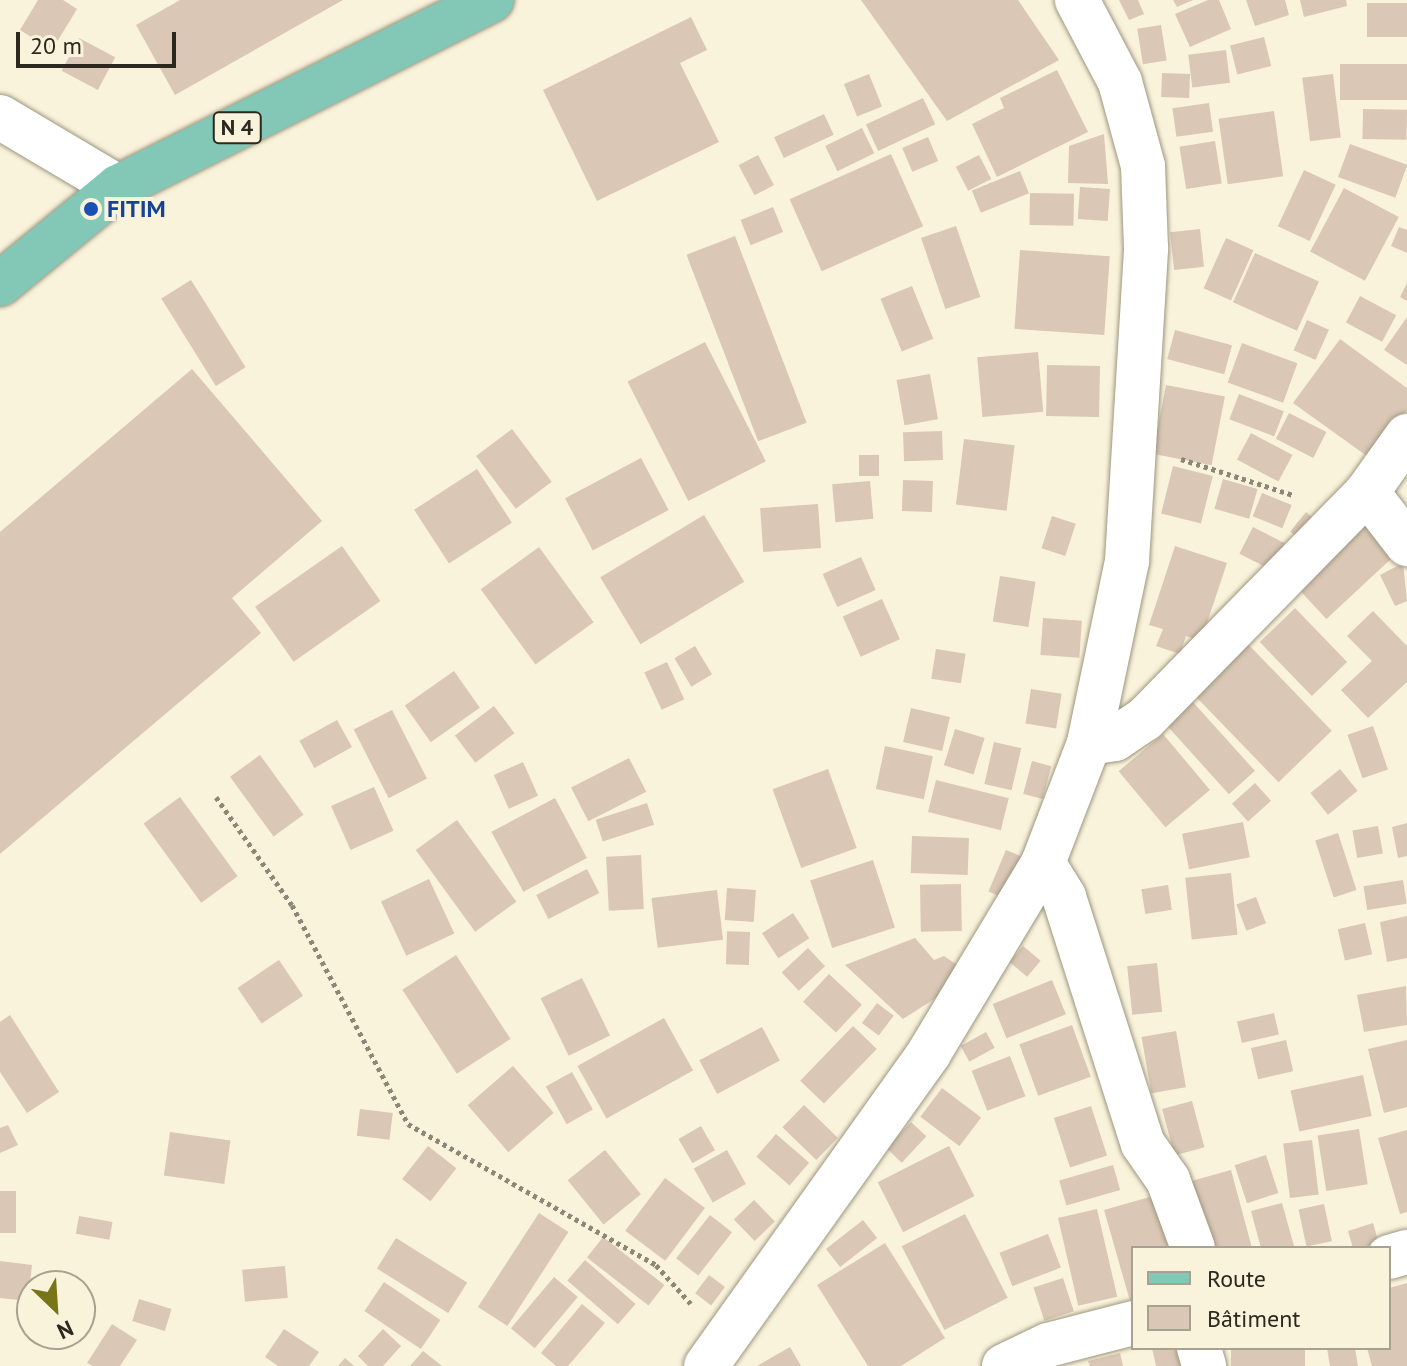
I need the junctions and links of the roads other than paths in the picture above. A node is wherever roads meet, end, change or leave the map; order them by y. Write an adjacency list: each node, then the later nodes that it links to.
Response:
1 (492, 0): 4 (main road, N 4)
2 (1077, 0): 9 (street)
3 (0, 117): 4 (street)
4 (118, 187): 5 (main road, N 4)
5 (0, 284)
6 (1407, 436): 7 (street)
7 (1353, 506): 8 (street); 9 (street)
8 (1407, 544)
9 (1089, 743): 10 (street)
10 (1043, 863): 11 (street); 13 (street)
11 (1192, 1246)
12 (1131, 1324): 14 (street)
13 (716, 1352)
14 (1004, 1366)

